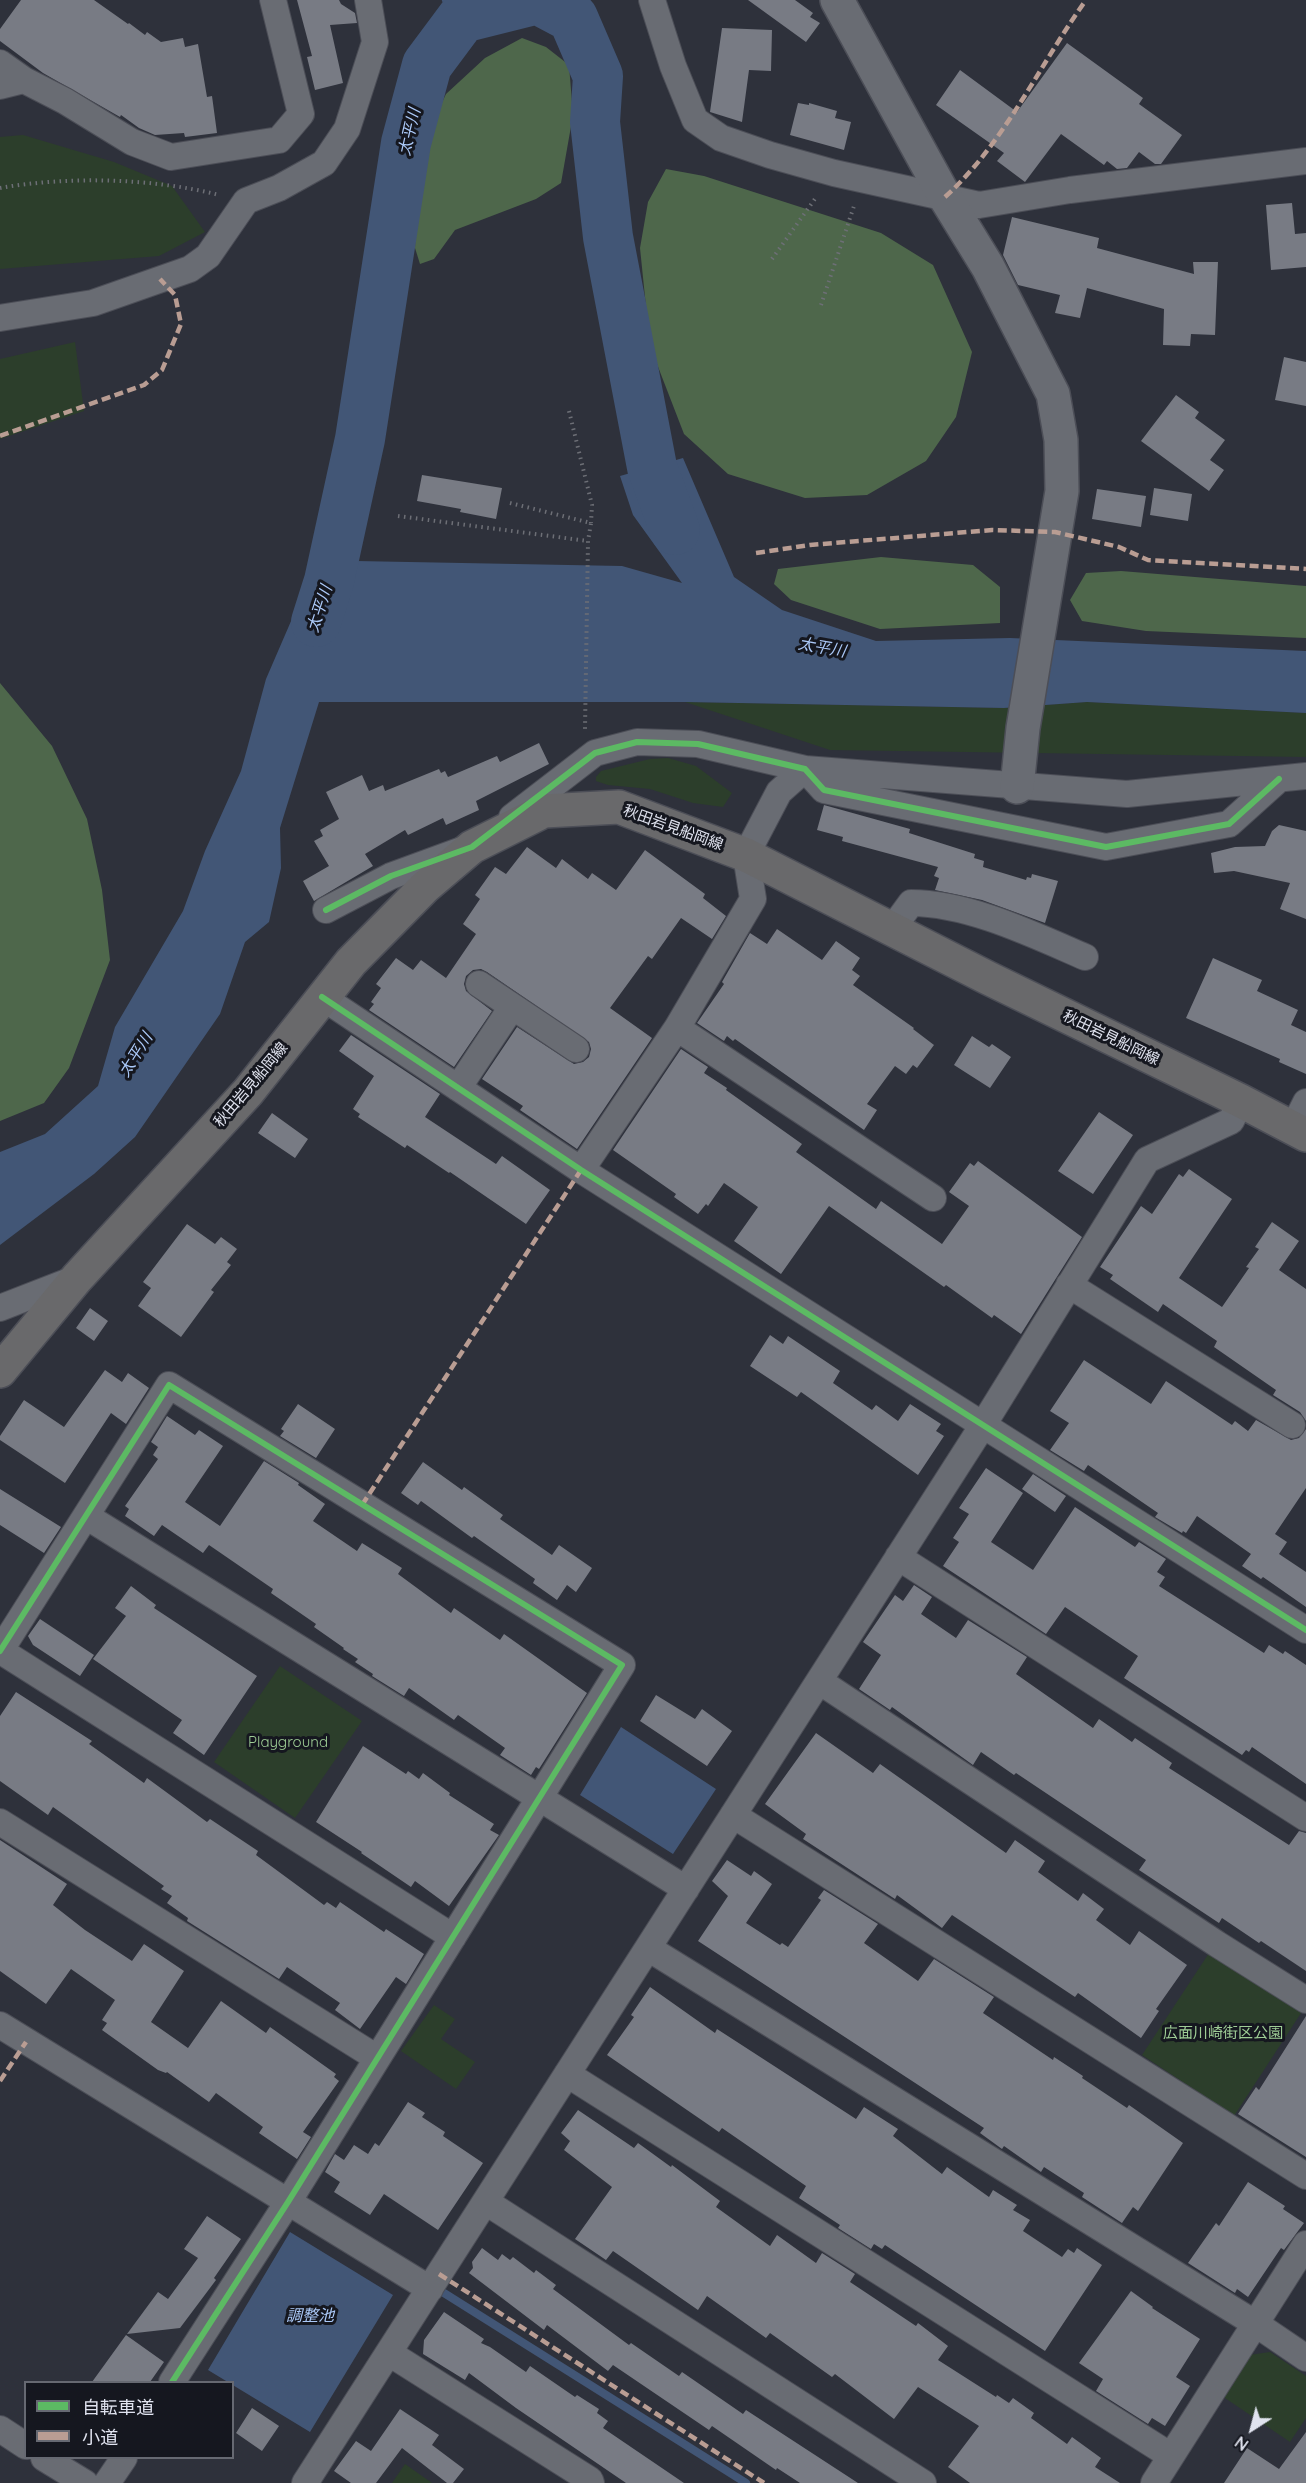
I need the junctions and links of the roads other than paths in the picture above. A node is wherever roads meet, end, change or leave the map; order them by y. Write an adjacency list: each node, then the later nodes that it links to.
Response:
1 (273, 0): 6 (street)
2 (368, 0): 9 (street)
3 (652, 0): 8 (street)
4 (837, 0): 8 (street)
5 (0, 63): 6 (street)
6 (12, 83)
7 (1306, 162): 8 (street)
8 (945, 197): 14 (street)
9 (0, 318)
10 (805, 769): 12 (street); 13 (street); 14 (street); 16 (street)
11 (1306, 776): 12 (street)
12 (1279, 779): 14 (street)
13 (559, 781): 15 (street); 17 (street)
14 (1017, 787)
15 (472, 847): 16 (main road, 秋田岩見船岡線); 17 (street); 22 (main road, 秋田岩見船岡線)
16 (746, 855): 19 (main road, 秋田岩見船岡線); 24 (street)
17 (391, 876): 18 (street)
18 (326, 910)
19 (892, 929): 20 (street); 27 (main road, 秋田岩見船岡線)
20 (1085, 957)
21 (479, 984): 23 (street)
22 (322, 997): 26 (street); 31 (main road, 秋田岩見船岡線)
23 (512, 1007): 25 (street); 26 (street)
24 (677, 1028): 29 (street); 30 (street)
25 (576, 1049)
26 (458, 1088): 29 (street)
27 (1241, 1101): 28 (main road, 秋田岩見船岡線); 32 (street)
28 (1302, 1122)
29 (581, 1170): 35 (street)
30 (933, 1198)
31 (77, 1278): 33 (street); 34 (main road, 秋田岩見船岡線)
32 (1070, 1285): 35 (street); 36 (street)
33 (0, 1308)
34 (0, 1371)
35 (983, 1425): 38 (street); 39 (street)
36 (1292, 1425)
37 (86, 1516): 40 (street); 42 (street); 42 (street)
38 (898, 1557): 41 (street); 44 (street)
39 (1306, 1630)
40 (0, 1651): 47 (street)
41 (819, 1681): 43 (street); 49 (street)
42 (540, 1798): 46 (street); 47 (street)
43 (733, 1815): 46 (street); 53 (street)
44 (1306, 1818)
45 (0, 1822): 51 (street)
46 (686, 1888): 48 (street)
47 (453, 1937): 51 (street)
48 (648, 1948): 52 (street); 58 (street)
49 (1306, 2000)
50 (0, 2025): 54 (street)
51 (377, 2058): 54 (street)
52 (567, 2074): 55 (street); 64 (street)
53 (1306, 2176)
54 (288, 2202): 57 (street); 61 (street)
55 (486, 2202): 57 (street); 71 (street)
56 (1306, 2244): 58 (street)
57 (429, 2289): 59 (street)
58 (1256, 2324): 60 (street); 64 (street)
59 (389, 2353): 67 (street); 70 (street)
60 (1306, 2358)
61 (173, 2381)
62 (0, 2429): 63 (street)
63 (24, 2445)
64 (1171, 2456): 72 (street)
65 (48, 2459): 68 (street)
66 (123, 2459): 69 (street)
67 (307, 2482)
68 (85, 2483)
69 (107, 2483)
70 (591, 2483)
71 (923, 2483)
72 (1154, 2483)

